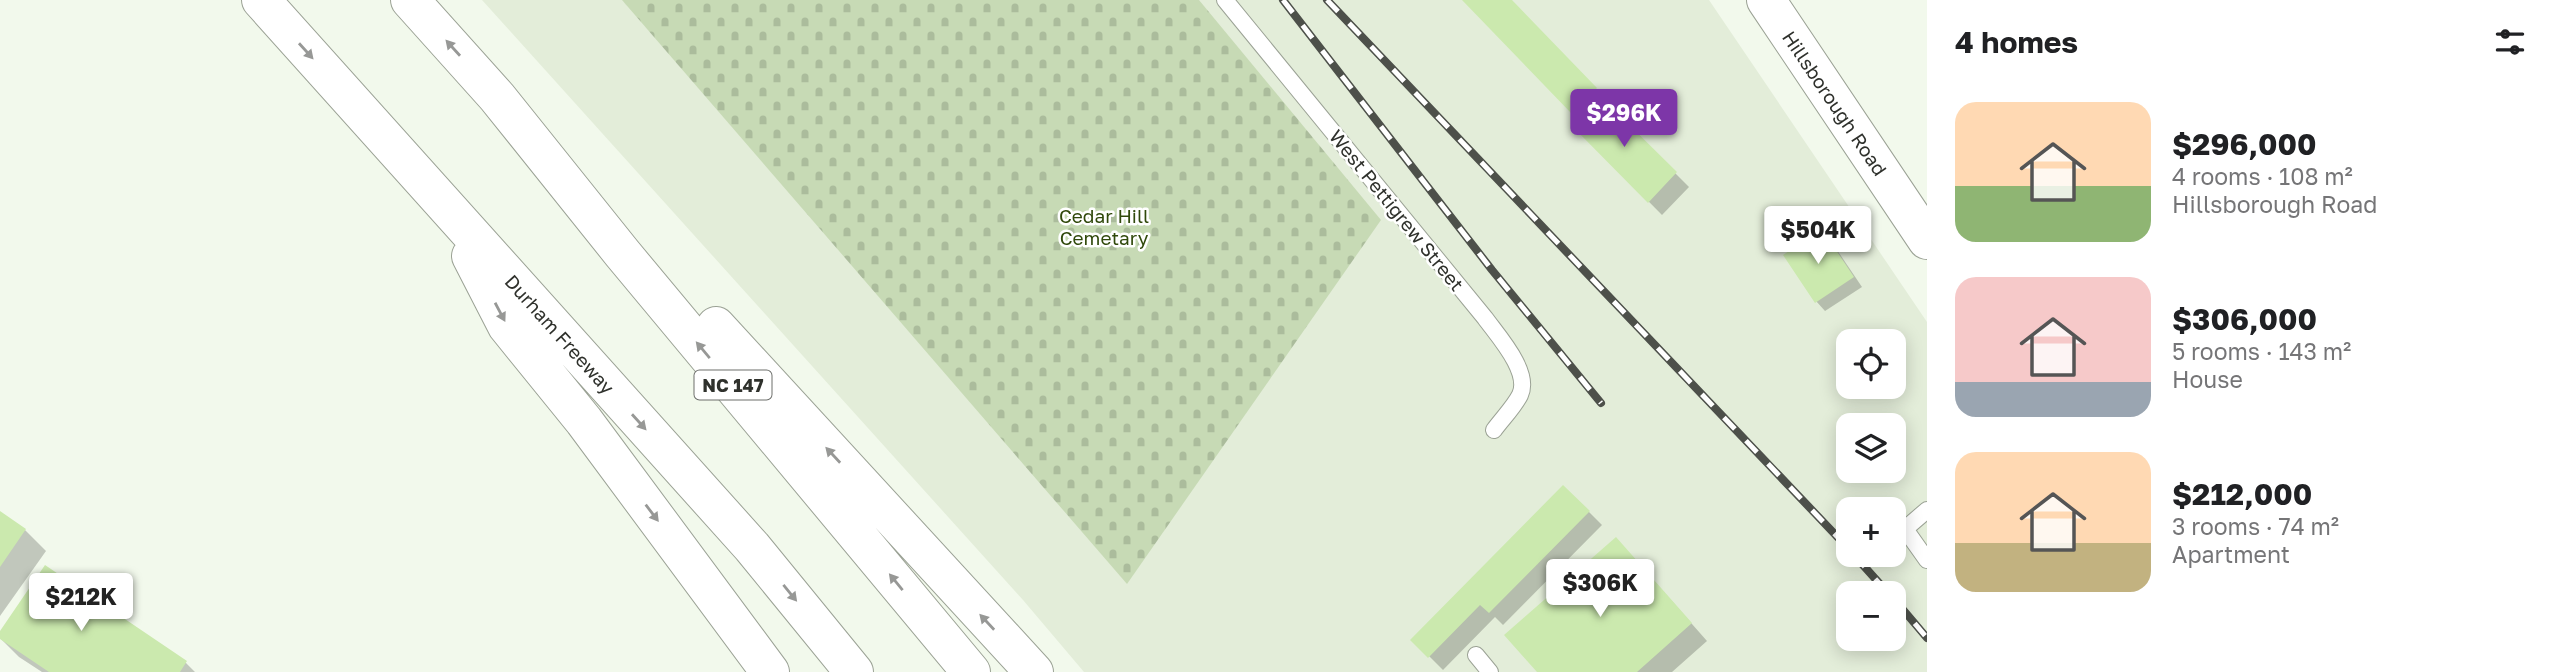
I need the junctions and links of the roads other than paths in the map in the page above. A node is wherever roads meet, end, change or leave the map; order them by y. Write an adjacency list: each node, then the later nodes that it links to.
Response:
1 (261, 0): 6 (main road, Durham Freeway, one-way to 6)
2 (410, 0): 5 (main road, NC 147, one-way to 2)
3 (1225, 0): 8 (lane, West Pettigrew Street)
4 (1766, 0): 7 (main road, Hillsborough Road)
5 (497, 97): 14 (main road, NC 147, one-way to 5); 15 (main road, one-way to 5)
6 (446, 208): 12 (main road, one-way to 12); 13 (main road, Durham Freeway, one-way to 13)
7 (1927, 240)
8 (1494, 430)
9 (1927, 510): 10 (lane)
10 (1927, 560)
11 (1476, 655): 16 (lane)
12 (770, 672)
13 (854, 672)
14 (971, 672)
15 (1034, 672)
16 (1490, 672)

